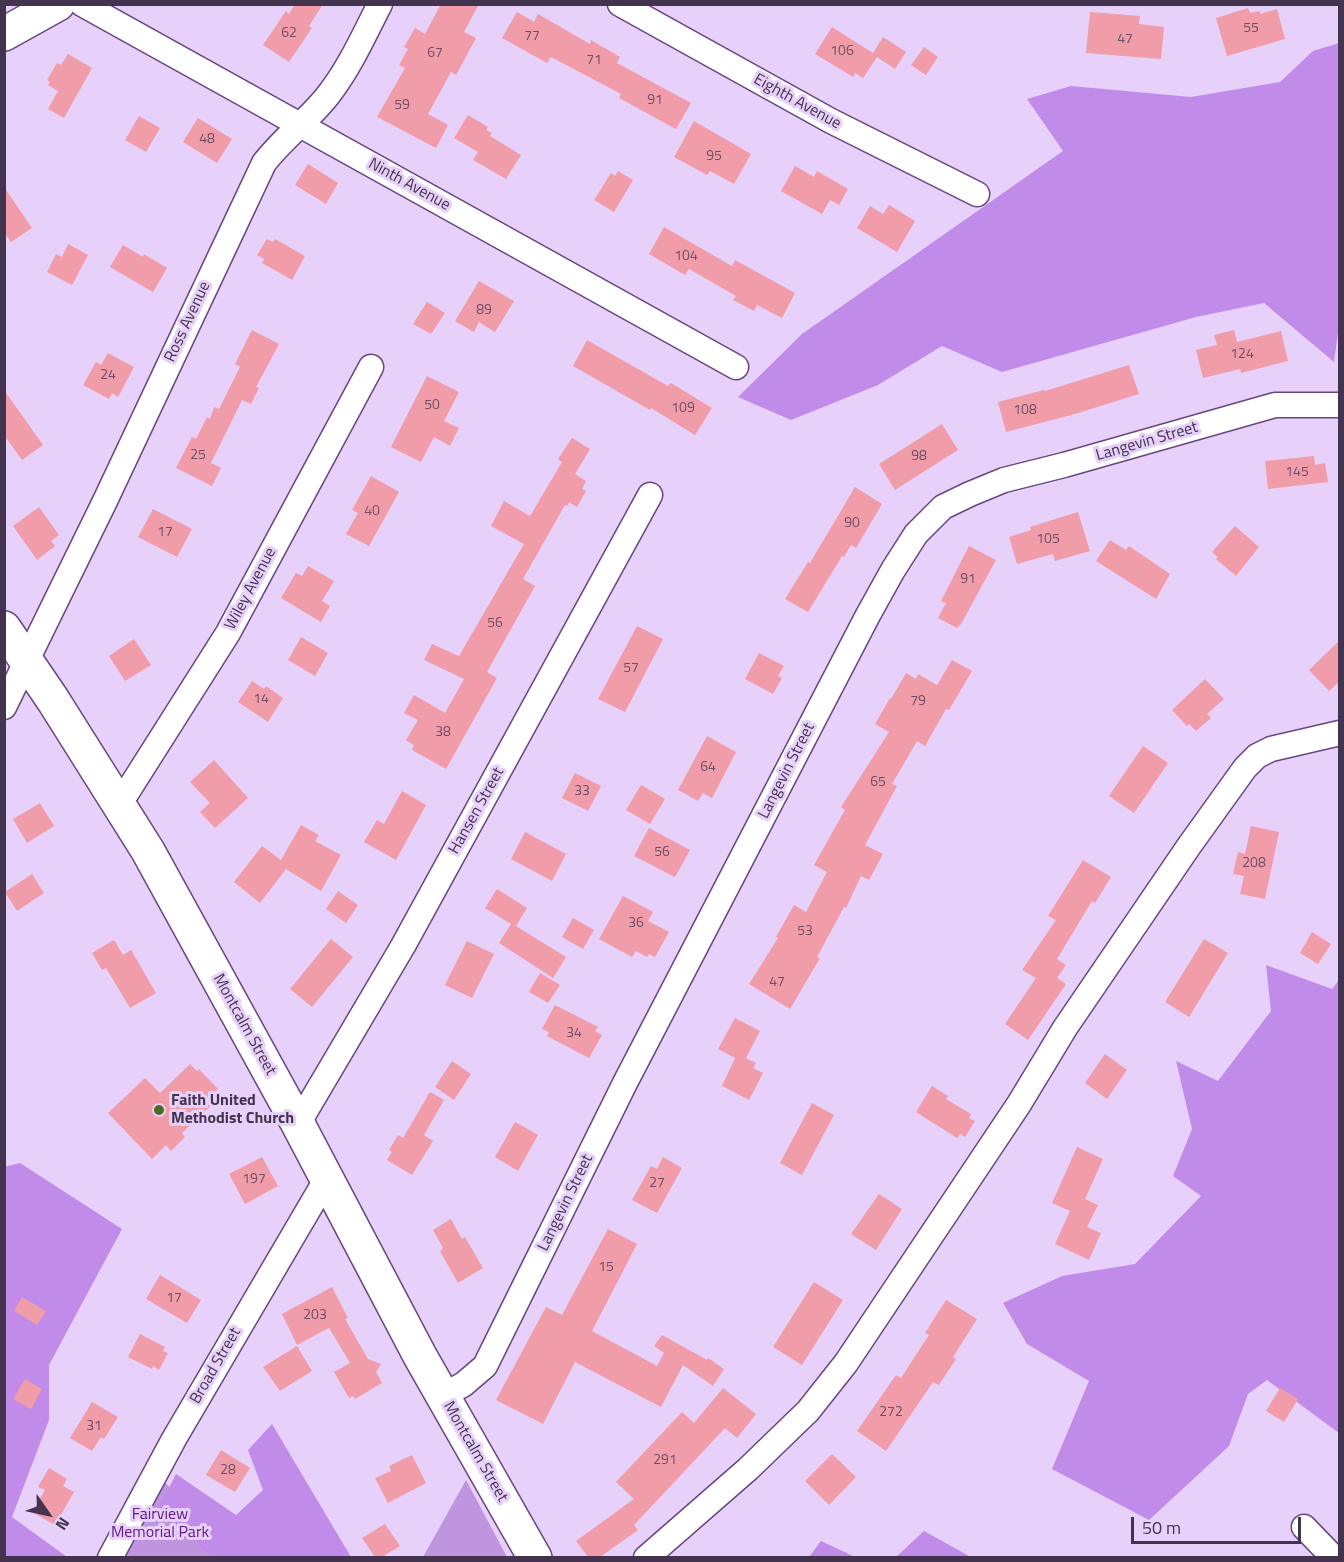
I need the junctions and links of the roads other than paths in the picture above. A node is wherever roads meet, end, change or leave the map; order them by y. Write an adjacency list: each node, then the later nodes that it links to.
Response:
1 (58, 4): 5 (main road)
2 (82, 4): 6 (street, Ninth Avenue)
3 (380, 4): 6 (street, Ross Avenue)
4 (620, 4): 7 (street, Eighth Avenue)
5 (4, 34)
6 (299, 125): 9 (street, Ninth Avenue); 13 (street, Ross Avenue)
7 (977, 194)
8 (371, 367): 16 (street, Wiley Avenue)
9 (736, 367)
10 (1340, 405): 19 (street, Langevin Street)
11 (650, 495): 17 (street, Hansen Street)
12 (4, 628): 13 (main road, Montcalm Street)
13 (27, 661): 14 (street, Ross Avenue); 16 (main road, Montcalm Street)
14 (4, 707)
15 (1340, 733): 23 (street)
16 (119, 805): 17 (main road, Montcalm Street)
17 (298, 1124): 18 (main road, Montcalm Street)
18 (327, 1178): 19 (main road, Montcalm Street); 21 (street, Broad Street)
19 (443, 1396): 22 (main road, Montcalm Street)
20 (1304, 1527): 24 (street)
21 (110, 1557)
22 (535, 1557)
23 (646, 1557)
24 (1334, 1557)

